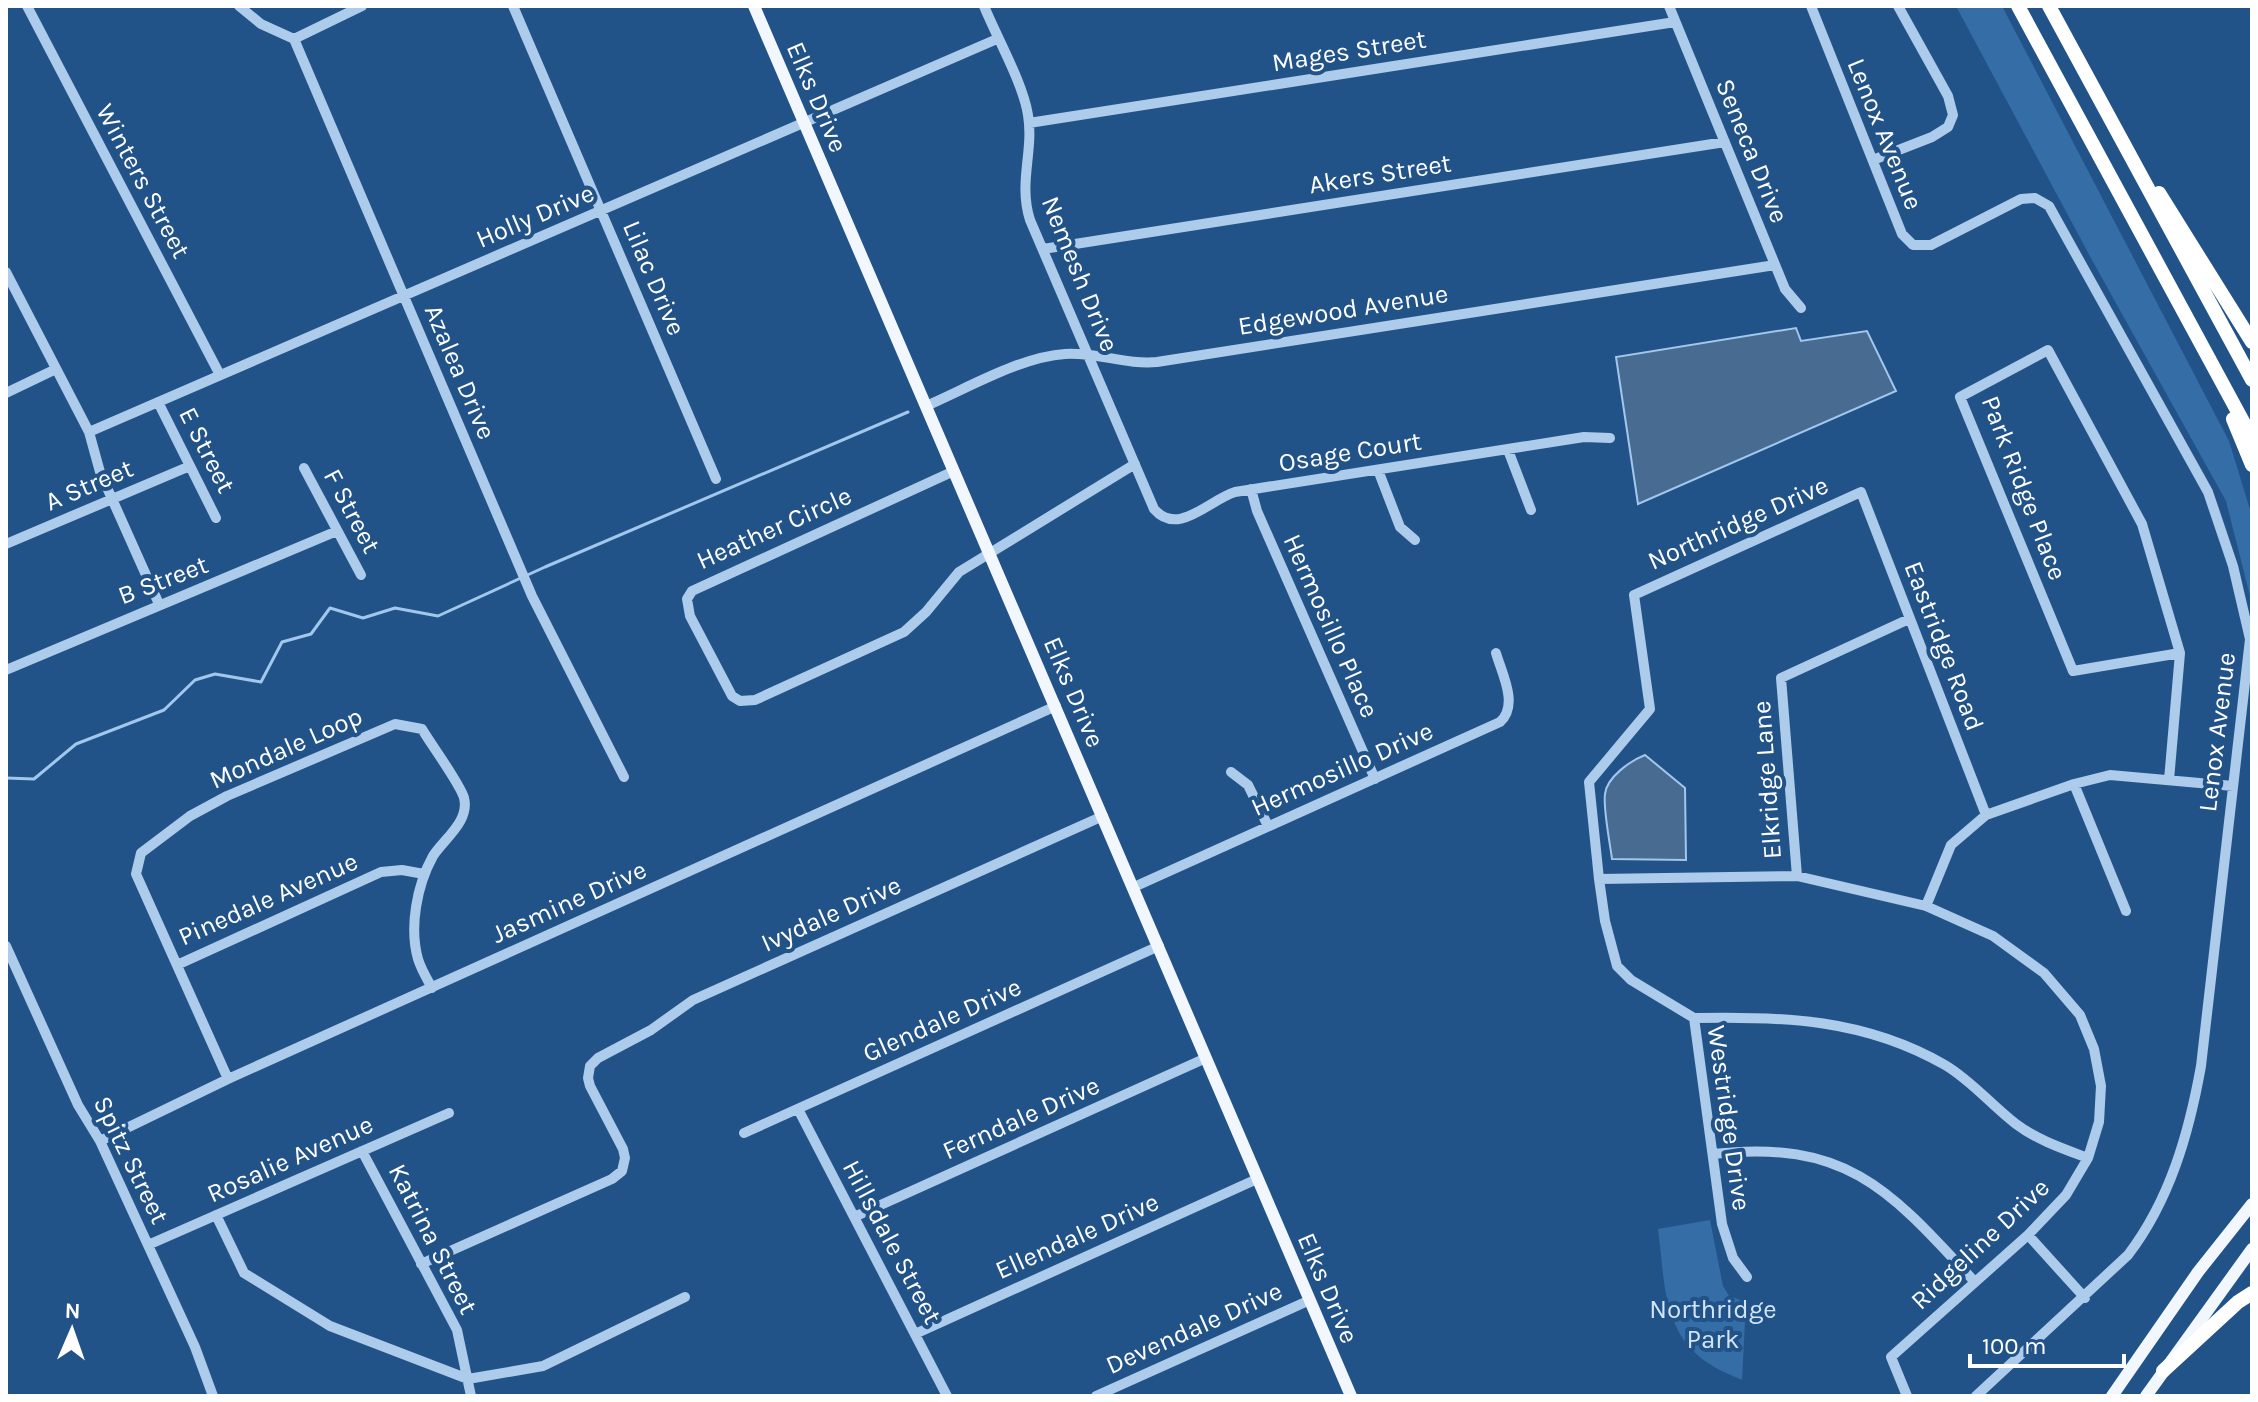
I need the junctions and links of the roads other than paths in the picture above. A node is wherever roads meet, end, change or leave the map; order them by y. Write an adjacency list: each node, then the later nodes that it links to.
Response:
1 (27, 6): 30 (street, Winters Street)
2 (239, 6): 13 (street)
3 (362, 6): 13 (street)
4 (513, 6): 20 (street, Lilac Drive)
5 (754, 6): 15 (main road, Elks Drive)
6 (984, 6): 14 (street, Nemesh Drive)
7 (1669, 6): 12 (street, Seneca Drive)
8 (1811, 6): 19 (street, Lenox Avenue)
9 (1898, 6): 19 (street)
10 (2018, 6): 26 (highway)
11 (2049, 6): 17 (highway)
12 (1675, 22): 16 (street, Mages Street); 18 (street, Seneca Drive)
13 (294, 39): 24 (street, Azalea Drive)
14 (997, 39): 15 (street, Holly Drive); 16 (street, Nemesh Drive)
15 (805, 123): 20 (street, Holly Drive); 34 (main road, Elks Drive)
16 (1029, 123): 21 (street, Nemesh Drive)
17 (2119, 135): 27 (highway); 31 (highway)
18 (1725, 142): 21 (street, Akers Street); 22 (street, Seneca Drive)
19 (1873, 160): 68 (street, Lenox Avenue)
20 (602, 211): 24 (street, Holly Drive); 45 (street, Lilac Drive)
21 (1043, 249): 28 (street, Nemesh Drive)
22 (1775, 265): 25 (street, Seneca Drive); 28 (street, Edgewood Avenue)
23 (6, 272): 29 (street)
24 (404, 296): 30 (street, Holly Drive); 64 (street, Azalea Drive)
25 (1801, 308)
26 (2192, 323): 37 (highway); 40 (highway)
27 (2252, 342)
28 (1088, 355): 34 (street, Edgewood Avenue); 39 (street, Nemesh Drive)
29 (56, 369): 32 (street); 35 (street)
30 (220, 375): 33 (street, Holly Drive)
31 (2252, 380)
32 (6, 393)
33 (158, 402): 35 (street, Holly Drive); 41 (street, E Street)
34 (926, 406): 44 (main road, Elks Drive)
35 (89, 432): 48 (street)
36 (1610, 438): 38 (street, Osage Court)
37 (2252, 438)
38 (1508, 450): 43 (street, Osage Court); 49 (street)
39 (1135, 464): 46 (street, Osage Court); 54 (street)
40 (2252, 465)
41 (190, 466): 48 (street, A Street); 50 (street, E Street)
42 (304, 468): 51 (street, F Street)
43 (1378, 470): 46 (street, Osage Court); 52 (street)
44 (954, 471): 54 (main road, Elks Drive); 54 (street, Heather Circle)
45 (716, 479)
46 (1251, 489): 65 (street, Hermosillo Place)
47 (1861, 492): 56 (street, Northridge Drive); 58 (street, Eastridge Road)
48 (111, 499): 53 (street, A Street); 57 (street)
49 (1531, 510)
50 (216, 518)
51 (337, 531): 55 (street, F Street); 57 (street, B Street)
52 (1415, 540)
53 (6, 544)
54 (990, 553): 62 (main road, Elks Drive)
55 (361, 575)
56 (1634, 595): 74 (street, Westridge Drive)
57 (159, 604): 61 (street, B Street)
58 (1909, 619): 69 (street, Eastridge Road); 73 (street, Elkridge Lane)
59 (1496, 653): 65 (street, Hermosillo Drive)
60 (2180, 653): 60 (street, Park Ridge Place); 66 (street, Park Ridge Place)
61 (6, 670)
62 (1056, 706): 70 (main road, Elks Drive); 81 (street, Jasmine Drive)
63 (1231, 772): 71 (street)
64 (624, 777)
65 (1375, 779): 71 (street, Hermosillo Drive)
66 (2169, 780): 67 (street); 68 (street)
67 (2074, 784): 69 (street); 77 (street)
68 (2233, 786): 104 (street, Lenox Avenue)
69 (1986, 815): 76 (street)
70 (1103, 816): 75 (main road, Elks Drive); 99 (street, Ivydale Drive)
71 (1268, 826): 75 (street, Hermosillo Drive)
72 (424, 874): 80 (street, Pinedale Avenue); 80 (street, Mondale Loop); 81 (street, Mondale Loop)
73 (1797, 876): 74 (street, Ridgeline Drive); 76 (street, Ridgeline Drive)
74 (1599, 879): 82 (street, Westridge Drive)
75 (1134, 887): 79 (main road, Elks Drive)
76 (1926, 906): 91 (street, Ridgeline Drive)
77 (2126, 911)
78 (6, 946): 88 (street, Spitz Street)
79 (1159, 946): 83 (main road, Elks Drive); 85 (street, Glendale Drive)
80 (177, 965): 84 (street, Mondale Loop)
81 (432, 988): 84 (street, Jasmine Drive)
82 (1694, 1018): 90 (street, Westridge Drive); 91 (street)
83 (1206, 1058): 92 (main road, Elks Drive); 95 (street, Ferndale Drive)
84 (228, 1079): 88 (street, Jasmine Drive)
85 (798, 1109): 87 (street, Glendale Drive); 95 (street, Hillsdale Street)
86 (449, 1113): 89 (street, Rosalie Avenue)
87 (744, 1133)
88 (100, 1141): 97 (street, Spitz Street)
89 (362, 1151): 94 (street, Rosalie Avenue); 99 (street, Katrina Street)
90 (1713, 1154): 100 (street, Westridge Drive); 101 (street)
91 (2088, 1158): 96 (street, Ridgeline Drive)
92 (1257, 1179): 105 (main road, Elks Drive); 106 (street, Ellendale Drive)
93 (2252, 1204): 116 (main road)
94 (216, 1215): 97 (street, Rosalie Avenue); 108 (street)
95 (854, 1217): 106 (street, Hillsdale Street)
96 (2028, 1235): 101 (street, Ridgeline Drive); 104 (street)
97 (148, 1245): 109 (street, Spitz Street)
98 (2252, 1249): 107 (main road)
99 (421, 1264): 108 (street, Katrina Street)
100 (1747, 1277)
101 (1974, 1281): 114 (street, Ridgeline Drive)
102 (2252, 1293): 107 (highway)
103 (685, 1297): 108 (street)
104 (2085, 1298): 115 (street, Lenox Avenue)
105 (1310, 1300): 112 (street, Devendale Drive); 113 (main road, Elks Drive)
106 (915, 1334): 111 (street, Hillsdale Street)
107 (2163, 1371): 117 (main road)
108 (468, 1379): 110 (street, Katrina Street)
109 (213, 1396)
110 (471, 1396)
111 (947, 1396)
112 (1096, 1396)
113 (1351, 1396)
114 (1907, 1396)
115 (1976, 1396)
116 (2112, 1396)
117 (2146, 1396)

